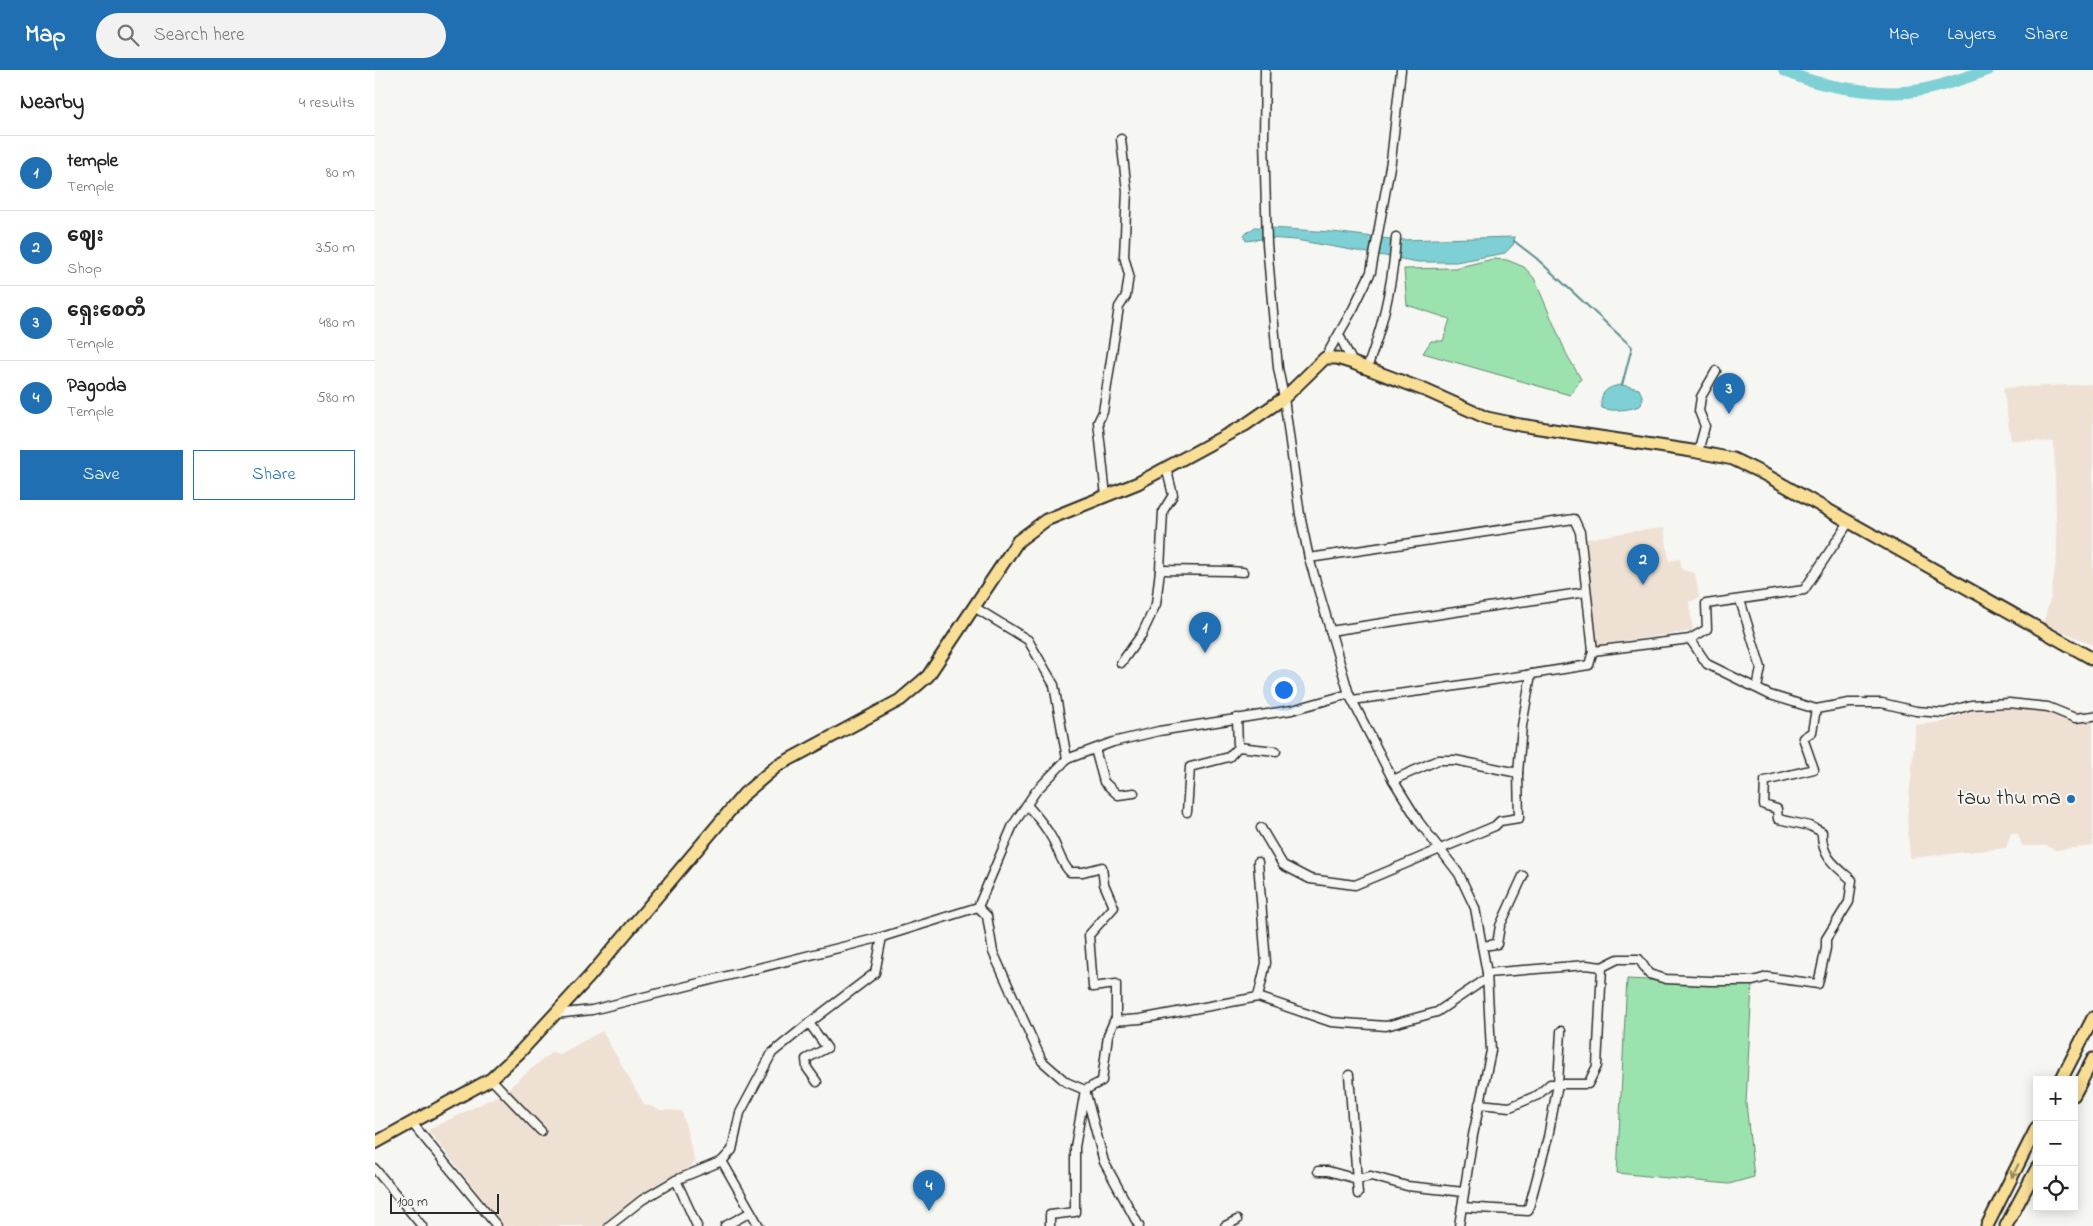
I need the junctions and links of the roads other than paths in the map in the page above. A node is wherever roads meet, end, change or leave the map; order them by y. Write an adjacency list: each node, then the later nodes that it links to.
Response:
1 (1265, 70): 10 (street)
2 (1401, 70): 5 (street)
3 (1121, 139): 13 (street)
4 (1397, 237): 8 (street)
5 (1339, 334): 6 (street); 7 (street)
6 (1325, 358): 7 (highway); 10 (highway)
7 (1353, 363): 8 (highway)
8 (1367, 368): 11 (highway)
9 (1716, 371): 11 (street)
10 (1284, 398): 12 (highway); 15 (street)
11 (1698, 452): 14 (highway)
12 (1166, 467): 13 (highway); 16 (street)
13 (1106, 496): 20 (highway)
14 (1849, 522): 19 (street); 24 (highway)
15 (1309, 558): 18 (street); 21 (street)
16 (1160, 570): 17 (street); 25 (street)
17 (1243, 572)
18 (1586, 592): 21 (street); 23 (street)
19 (1739, 600): 22 (street); 27 (street)
20 (974, 607): 35 (street); 51 (highway)
21 (1330, 631): 28 (street)
22 (1691, 639): 23 (street); 27 (street)
23 (1593, 652): 26 (street)
24 (2093, 659)
25 (1121, 663)
26 (1531, 674): 28 (street); 36 (street)
27 (1757, 688): 29 (street)
28 (1350, 697): 31 (street); 37 (street)
29 (1816, 709): 30 (street); 48 (street)
30 (2093, 716)
31 (1237, 718): 32 (street); 33 (street)
32 (1238, 747): 34 (street); 40 (street)
33 (1095, 749): 35 (street); 38 (street)
34 (1276, 750)
35 (1067, 758): 39 (street)
36 (1518, 773): 37 (street); 42 (street)
37 (1393, 780): 42 (street)
38 (1134, 794)
39 (1027, 805): 45 (street); 53 (street)
40 (1187, 812)
41 (1261, 828): 42 (street)
42 (1440, 850): 47 (street)
43 (1258, 862): 50 (street)
44 (1523, 876): 47 (street)
45 (978, 907): 46 (street); 63 (street)
46 (881, 937): 51 (street); 54 (street)
47 (1482, 946): 49 (street)
48 (1602, 967): 49 (street); 61 (street)
49 (1487, 976): 50 (street); 64 (street)
50 (1258, 997): 53 (street)
51 (555, 1014): 59 (highway)
52 (2093, 1018): 58 (highway)
53 (1116, 1021): 63 (street)
54 (809, 1023): 60 (street); 69 (street)
55 (1561, 1031): 61 (street)
56 (2093, 1059): 62 (highway)
57 (1349, 1075): 73 (street)
58 (2063, 1076)
59 (491, 1079): 65 (highway); 66 (street)
60 (817, 1082)
61 (1558, 1084): 64 (street); 77 (street)
62 (2078, 1087)
63 (1085, 1090): 86 (street); 87 (street)
64 (1479, 1104): 75 (street)
65 (412, 1123): 68 (highway); 81 (street)
66 (541, 1131)
67 (2033, 1135): 90 (highway, one-way to 90)
68 (375, 1142)
69 (722, 1161): 74 (street); 78 (street)
70 (375, 1169): 80 (street)
71 (1318, 1172): 73 (street)
72 (2033, 1175): 91 (highway)
73 (1357, 1179): 75 (street); 76 (street)
74 (676, 1180): 82 (street); 83 (street)
75 (1464, 1192): 77 (street)
76 (1358, 1194)
77 (1462, 1207): 89 (street)
78 (751, 1212): 84 (street); 85 (street)
79 (1237, 1220): 88 (street)
80 (422, 1226)
81 (497, 1226)
82 (609, 1226)
83 (697, 1226)
84 (725, 1226)
85 (759, 1226)
86 (1050, 1226)
87 (1139, 1226)
88 (1225, 1226)
89 (1459, 1226)
90 (1987, 1226)
91 (2006, 1226)

